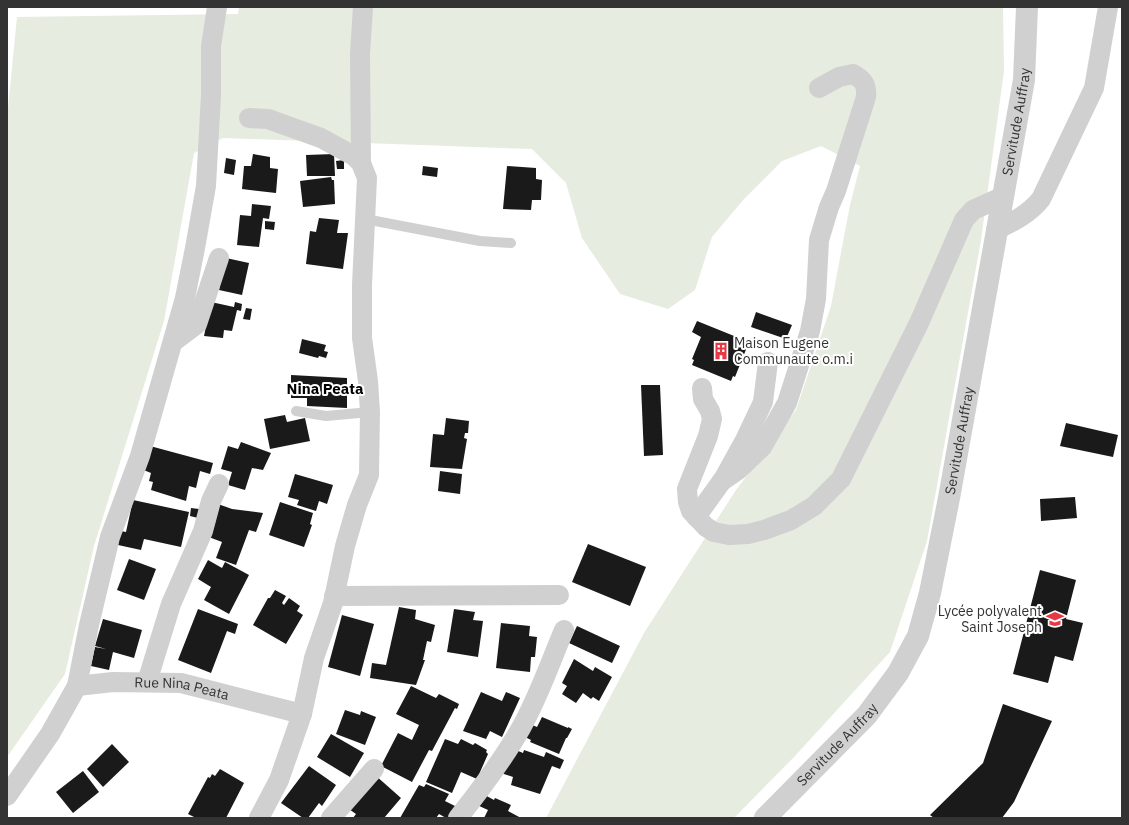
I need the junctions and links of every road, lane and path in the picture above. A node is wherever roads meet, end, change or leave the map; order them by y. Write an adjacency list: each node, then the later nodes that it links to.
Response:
1 (216, 7): 13 (street)
2 (363, 7): 7 (street)
3 (1027, 7): 8 (street, Servitude Auffray)
4 (1108, 7): 10 (street)
5 (819, 88): 18 (street)
6 (249, 118): 7 (street)
7 (361, 163): 9 (street)
8 (1002, 197): 10 (street, Servitude Auffray); 20 (street)
9 (365, 219): 11 (lane); 17 (street)
10 (996, 230): 32 (street, Servitude Auffray)
11 (511, 243)
12 (219, 258): 13 (street)
13 (173, 342): 25 (street)
14 (768, 362): 18 (street)
15 (702, 388): 20 (street)
16 (296, 411): 17 (lane)
17 (370, 412): 22 (street)
18 (722, 481): 20 (street)
19 (219, 484): 24 (street)
20 (696, 517)
21 (559, 595): 22 (street)
22 (334, 596): 26 (street)
23 (564, 630): 31 (street)
24 (147, 682): 25 (street, Rue Nina Peata); 26 (street, Rue Nina Peata)
25 (77, 686): 28 (street)
26 (302, 714): 29 (street)
27 (374, 769): 30 (street)
28 (7, 796)
29 (259, 818)
30 (331, 818)
31 (458, 818)
32 (765, 818)

